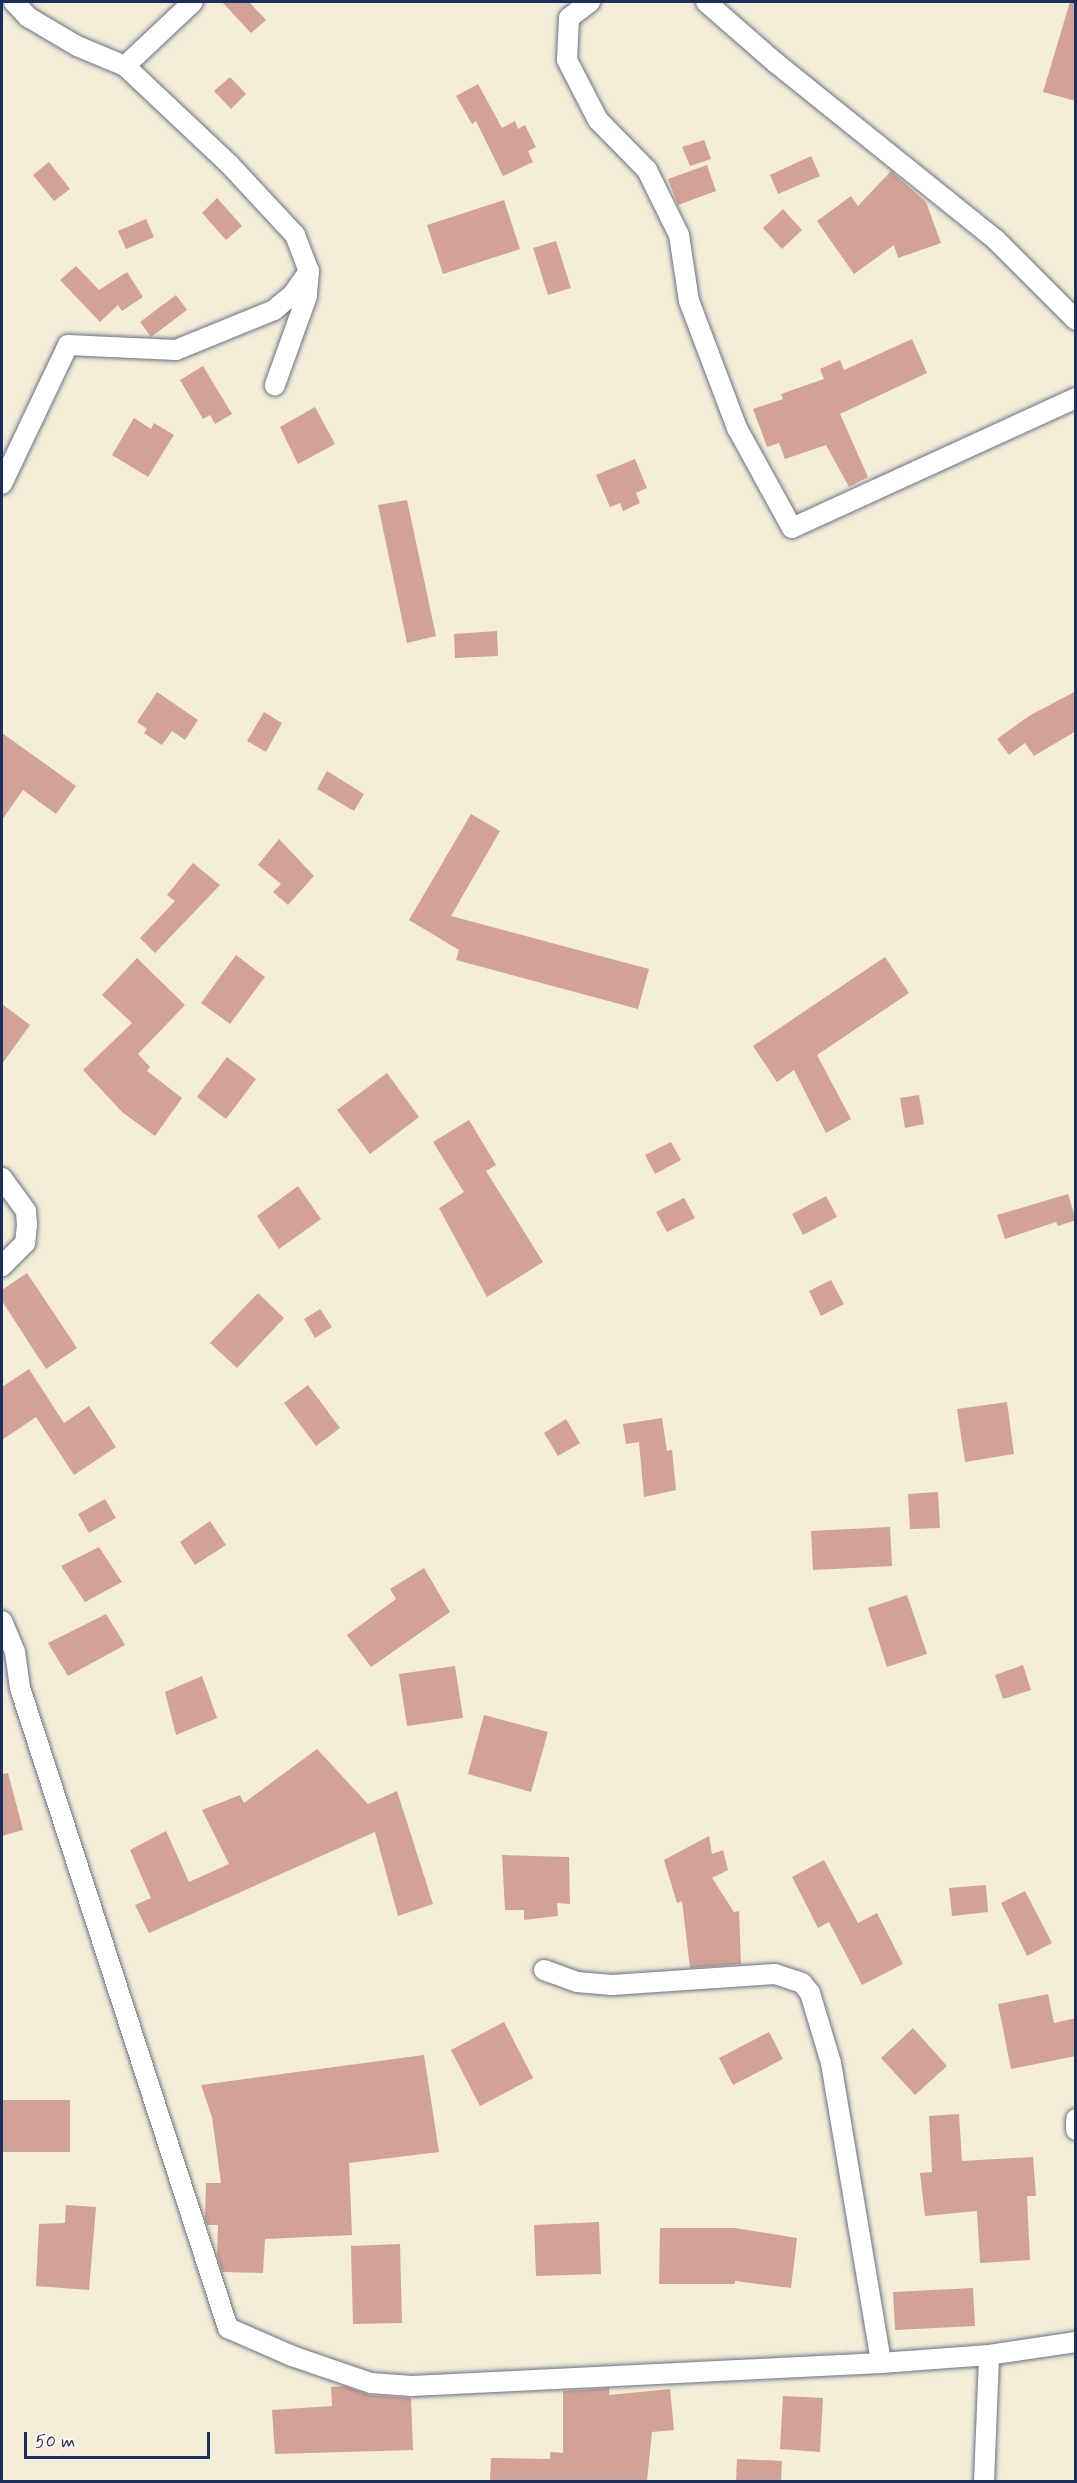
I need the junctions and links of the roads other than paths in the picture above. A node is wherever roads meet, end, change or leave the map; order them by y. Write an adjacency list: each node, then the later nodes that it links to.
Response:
1 (14, 2): 5 (street)
2 (193, 2): 5 (street)
3 (590, 2): 9 (street)
4 (706, 2): 7 (street)
5 (125, 66): 6 (street)
6 (309, 271): 8 (street); 10 (street)
7 (1076, 320)
8 (274, 385)
9 (1076, 398)
10 (2, 484)
11 (2, 1178): 12 (street)
12 (2, 1266)
13 (2, 1621): 19 (street)
14 (544, 1970): 19 (street)
15 (1076, 2119): 16 (street)
16 (1076, 2130)
17 (1076, 2342): 18 (street)
18 (989, 2355): 19 (street); 20 (street)
19 (881, 2363)
20 (984, 2481)

